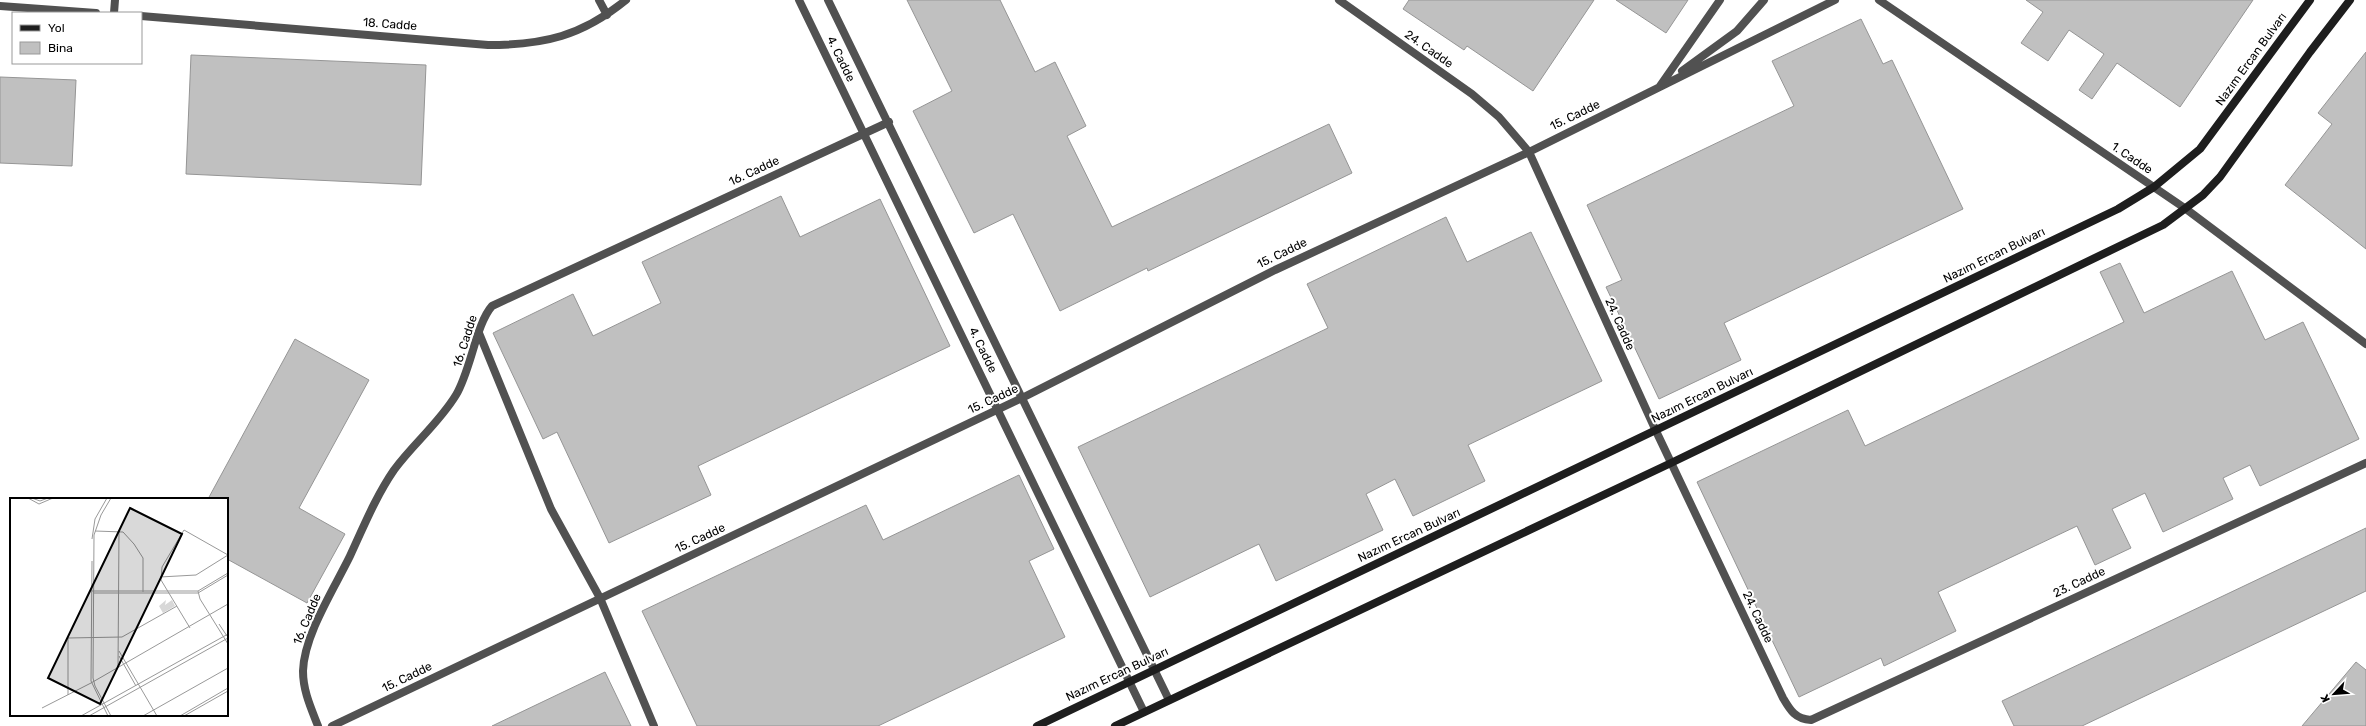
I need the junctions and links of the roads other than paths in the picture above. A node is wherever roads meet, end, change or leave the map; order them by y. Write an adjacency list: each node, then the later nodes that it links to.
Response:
1 (115, 0): 15 (street)
2 (598, 0): 17 (street)
3 (626, 0): 17 (street, 18. Cadde)
4 (799, 0): 20 (street, 4. Cadde)
5 (828, 0): 19 (street, 4. Cadde)
6 (1339, 0): 21 (street, 24. Cadde)
7 (1720, 0): 18 (street, 15. Cadde)
8 (1764, 0): 18 (street, 15. Cadde)
9 (1835, 0): 18 (street, 15. Cadde)
10 (1879, 0): 22 (street, 1. Cadde)
11 (2310, 0): 22 (main road, Nazım Ercan Bulvarı)
12 (2350, 0): 23 (main road)
13 (0, 6): 14 (street)
14 (82, 12)
15 (114, 12)
16 (142, 16): 17 (street, 18. Cadde)
17 (608, 16)
18 (1660, 87): 21 (street, 15. Cadde)
19 (889, 122): 20 (street, 16. Cadde); 26 (street, 4. Cadde)
20 (864, 134): 24 (street, 16. Cadde); 27 (street, 4. Cadde)
21 (1529, 152): 26 (street, 15. Cadde); 28 (street, 24. Cadde)
22 (2154, 187): 23 (street, 1. Cadde); 28 (main road, Nazım Ercan Bulvarı)
23 (2186, 209): 25 (street, 1. Cadde); 29 (main road)
24 (479, 333): 31 (street); 37 (street, 16. Cadde)
25 (2366, 344)
26 (1022, 398): 27 (street, 15. Cadde); 32 (street, 4. Cadde)
27 (998, 409): 31 (street, 15. Cadde); 33 (street, 4. Cadde)
28 (1656, 431): 29 (street, 24. Cadde); 32 (main road, Nazım Ercan Bulvarı)
29 (1671, 463): 34 (main road); 36 (street, 24. Cadde)
30 (2366, 463): 36 (street, 23. Cadde)
31 (600, 598): 38 (street, 15. Cadde); 39 (street)
32 (1154, 670): 33 (main road, Nazım Ercan Bulvarı); 34 (street, 4. Cadde)
33 (1130, 681): 35 (street, 4. Cadde); 40 (main road, Nazım Ercan Bulvarı)
34 (1169, 700): 35 (main road)
35 (1144, 712): 41 (main road)
36 (1802, 719)
37 (318, 726)
38 (332, 726)
39 (654, 726)
40 (1037, 726)
41 (1114, 726)

